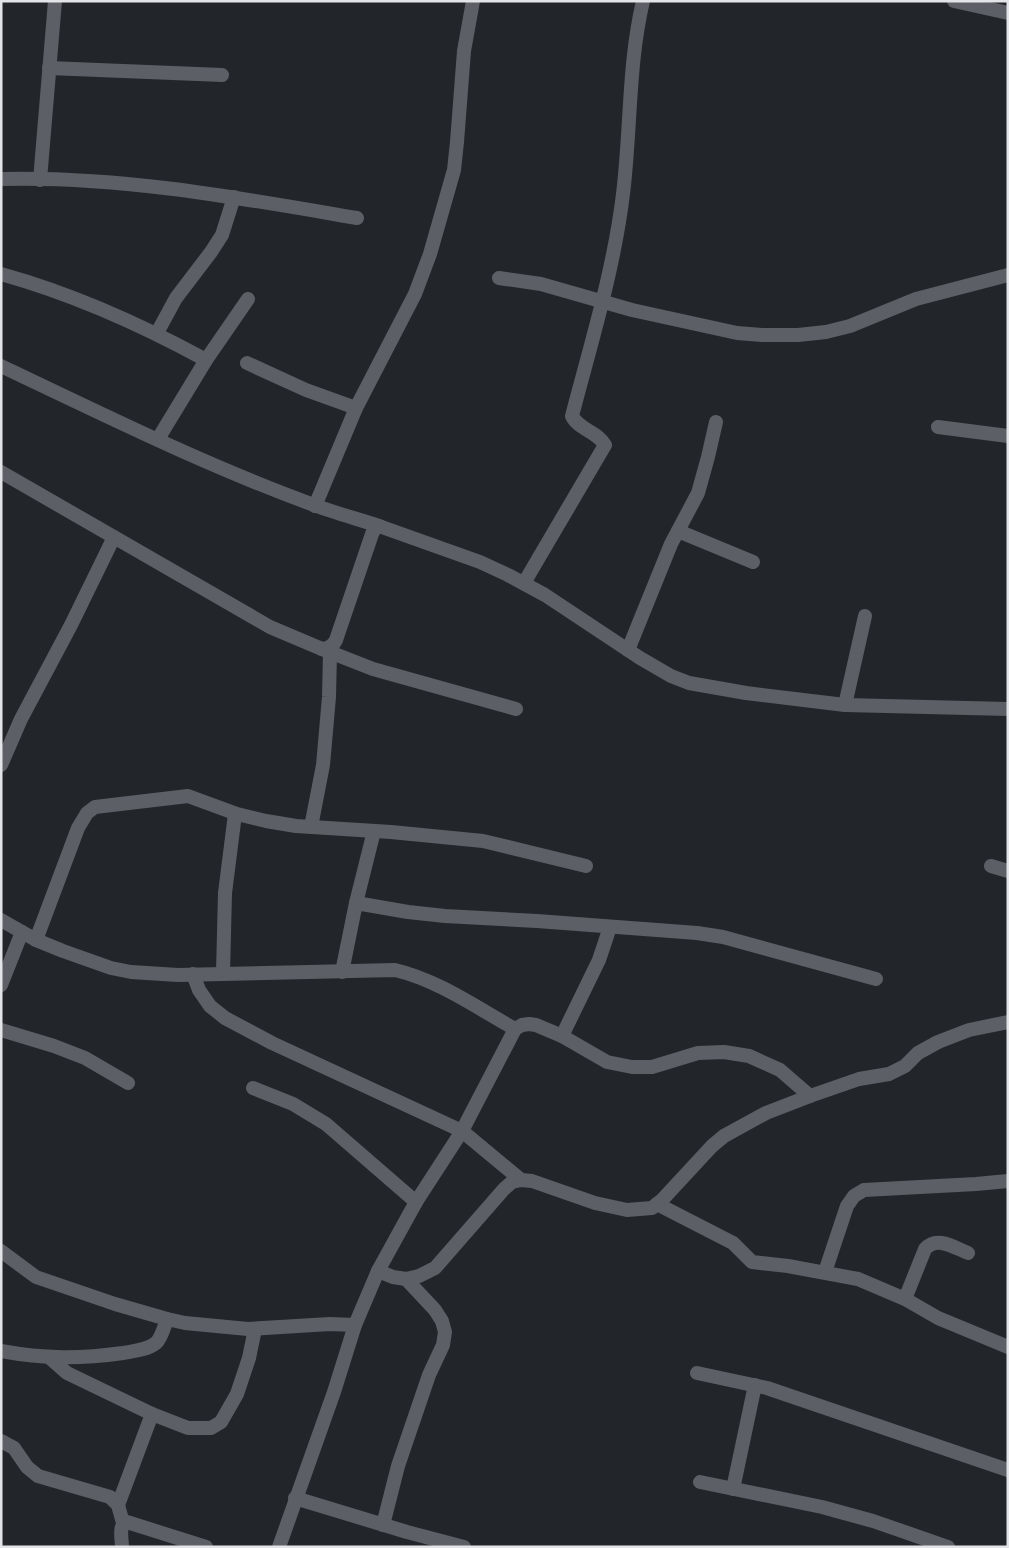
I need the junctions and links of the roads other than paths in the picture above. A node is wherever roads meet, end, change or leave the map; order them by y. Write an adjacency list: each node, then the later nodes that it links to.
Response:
1 (55, 1): 6 (street)
2 (473, 1): 21 (street)
3 (644, 1): 16 (street)
4 (954, 1): 5 (street)
5 (1008, 13)
6 (49, 68): 7 (street); 9 (street)
7 (222, 75)
8 (1, 179): 9 (street)
9 (40, 180): 10 (street)
10 (234, 197): 11 (street); 17 (street)
11 (357, 218)
12 (1, 274): 17 (street)
13 (1008, 275): 16 (street)
14 (499, 278): 16 (street)
15 (248, 299): 18 (street)
16 (601, 302): 32 (street)
17 (157, 334): 18 (street)
18 (206, 360): 25 (street)
19 (247, 363): 21 (street)
20 (1, 366): 25 (street)
21 (356, 408): 27 (street)
22 (716, 422): 29 (street)
23 (938, 427): 24 (street)
24 (1008, 436)
25 (158, 439): 27 (street)
26 (1, 472): 30 (street)
27 (315, 506): 28 (street)
28 (379, 526): 32 (street); 35 (street)
29 (678, 531): 31 (street); 34 (street)
30 (114, 537): 35 (street); 39 (street)
31 (753, 562)
32 (524, 583): 34 (street)
33 (865, 616): 36 (street)
34 (628, 650): 36 (street)
35 (326, 651): 37 (street); 41 (street)
36 (845, 705): 38 (street)
37 (516, 709)
38 (1008, 709)
39 (1, 765)
40 (235, 814): 41 (street); 50 (street); 52 (street)
41 (311, 827): 42 (street)
42 (374, 831): 43 (street); 46 (street)
43 (586, 866)
44 (991, 866): 45 (street)
45 (1008, 871)
46 (356, 903): 48 (street); 51 (street)
47 (1, 920): 49 (street)
48 (610, 927): 54 (street); 59 (street)
49 (22, 932): 50 (street); 55 (street)
50 (36, 940): 53 (street)
51 (342, 972): 52 (street); 57 (street)
52 (223, 973): 53 (street)
53 (193, 974): 63 (street)
54 (876, 979)
55 (1, 985)
56 (1008, 1022): 62 (street)
57 (515, 1029): 59 (street); 63 (street)
58 (1, 1030): 60 (street)
59 (562, 1036): 62 (street)
60 (128, 1083)
61 (252, 1088): 66 (street)
62 (810, 1096): 67 (street)
63 (462, 1131): 64 (street); 66 (street)
64 (521, 1180): 67 (street); 72 (street)
65 (1008, 1181): 71 (street)
66 (416, 1202): 70 (street)
67 (657, 1204): 71 (street)
68 (1, 1251): 74 (street)
69 (968, 1253): 73 (street)
70 (378, 1271): 72 (street); 75 (street)
71 (825, 1272): 73 (street)
72 (406, 1279): 90 (street)
73 (905, 1299): 77 (street)
74 (168, 1319): 76 (street); 79 (street)
75 (355, 1325): 76 (street); 87 (street)
76 (256, 1329): 82 (street)
77 (1008, 1347)
78 (1, 1351): 79 (street)
79 (50, 1358): 82 (street)
80 (697, 1373): 81 (street)
81 (755, 1385): 84 (street); 86 (street)
82 (152, 1414): 88 (street)
83 (1, 1441): 88 (street)
84 (1008, 1470)
85 (700, 1482): 86 (street)
86 (733, 1488): 95 (street)
87 (295, 1498): 90 (street); 93 (street)
88 (118, 1505): 89 (street)
89 (123, 1523): 91 (street); 92 (street)
90 (383, 1525): 94 (street)
91 (122, 1547)
92 (206, 1547)
93 (279, 1547)
94 (464, 1547)
95 (948, 1547)

